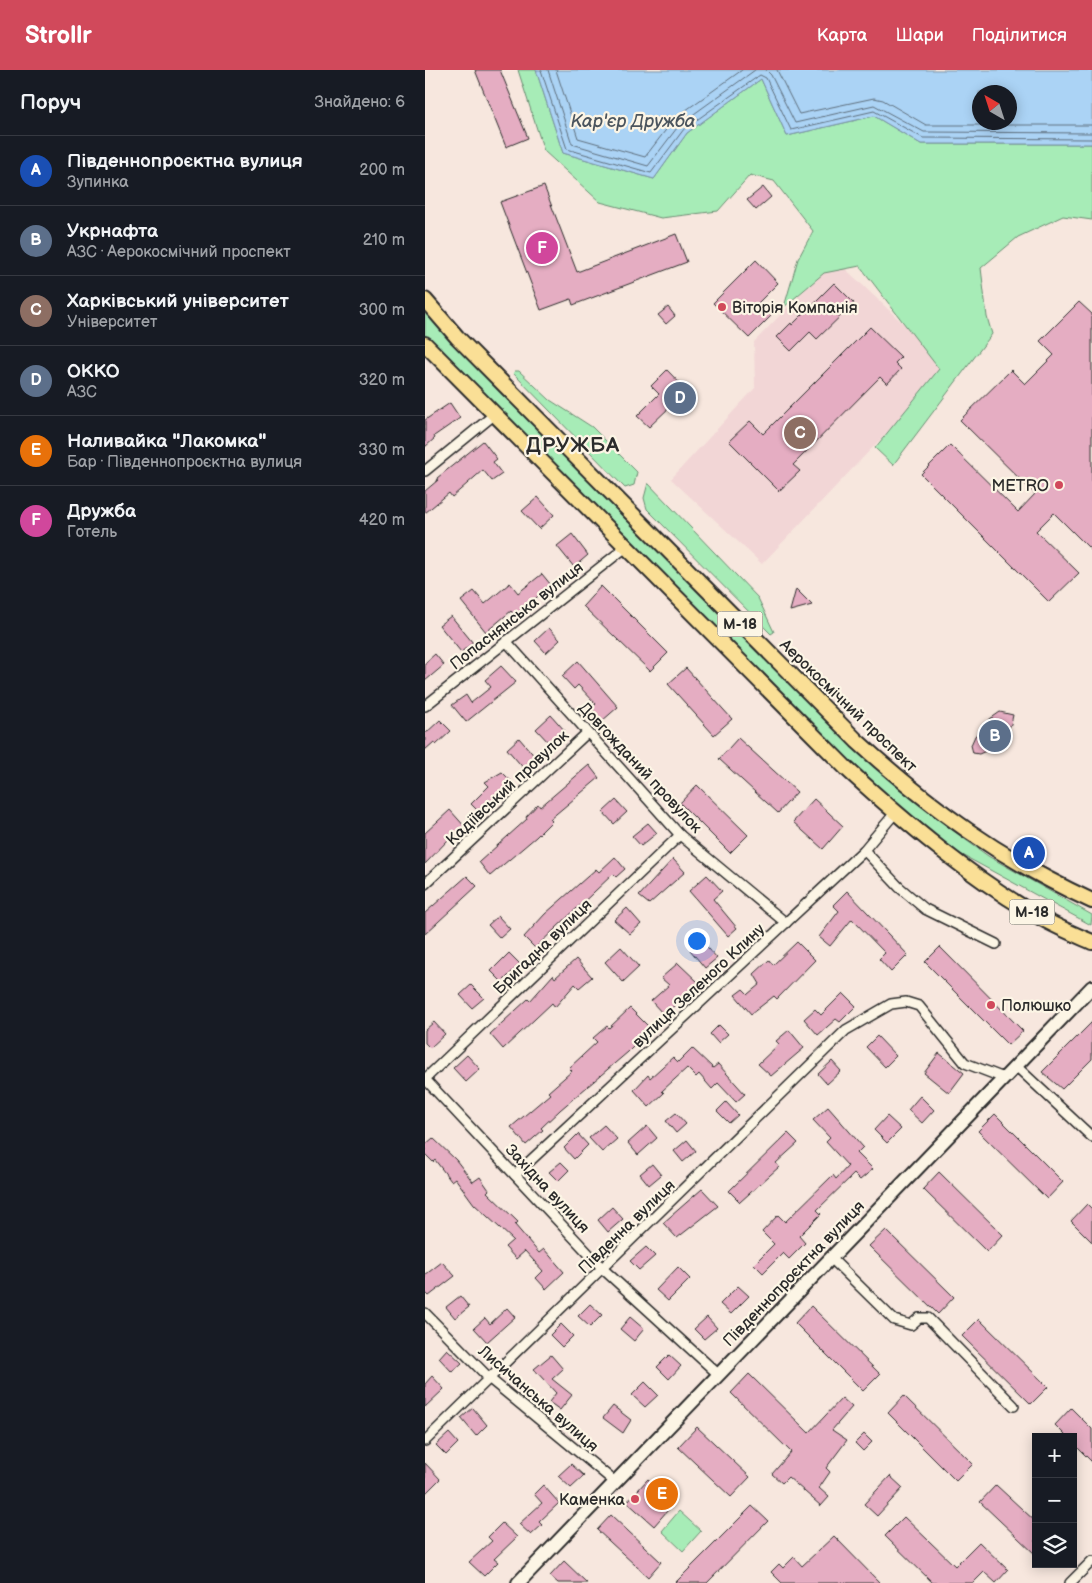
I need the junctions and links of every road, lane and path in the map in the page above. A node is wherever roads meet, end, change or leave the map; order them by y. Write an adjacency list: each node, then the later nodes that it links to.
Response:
1 (425, 300): 13 (main road, Аерокосмічний проспект / М-18)
2 (425, 344): 3 (main road, М-18)
3 (495, 414): 4 (street); 5 (main road, М-18)
4 (425, 471)
5 (626, 547): 6 (street, Попаснянська вулиця); 9 (main road, М-18)
6 (506, 641): 7 (street, Попаснянська вулиця); 8 (street, Довгожданий провулок)
7 (425, 706)
8 (587, 733): 10 (street, Довгожданий провулок); 12 (street, Кадіївський провулок)
9 (895, 813): 11 (street, вулиця Зеленого Клину); 15 (main road, М-18)
10 (680, 835): 14 (street, Довгожданий провулок); 20 (street, Бригадна вулиця)
11 (864, 850): 14 (street, вулиця Зеленого Клину); 16 (street)
12 (425, 884)
13 (1092, 901)
14 (786, 923): 22 (street, вулиця Зеленого Клину)
15 (1092, 942)
16 (996, 944)
17 (1092, 987): 18 (main road, Південнопроєктна вулиця)
18 (1016, 1066): 19 (main road, Південнопроєктна вулиця); 21 (street)
19 (1004, 1078): 23 (main road, Південнопроєктна вулиця); 24 (street, Південна вулиця)
20 (425, 1079): 22 (street, Західна вулиця)
21 (1092, 1137)
22 (515, 1175): 24 (street, Західна вулиця)
23 (831, 1258): 26 (main road, Південнопроєктна вулиця); 28 (street)
24 (603, 1269): 26 (street, Західна вулиця); 27 (street, Південна вулиця)
25 (425, 1313): 27 (street, Лисичанська вулиця)
26 (718, 1374): 30 (main road, Південнопроєктна вулиця)
27 (490, 1380): 29 (street, Південна вулиця); 30 (street, Лисичанська вулиця)
28 (1014, 1406)
29 (425, 1441)
30 (615, 1482): 32 (main road, Південнопроєктна вулиця)
31 (1092, 1561): 33 (street)
32 (518, 1583)
33 (1070, 1583)

